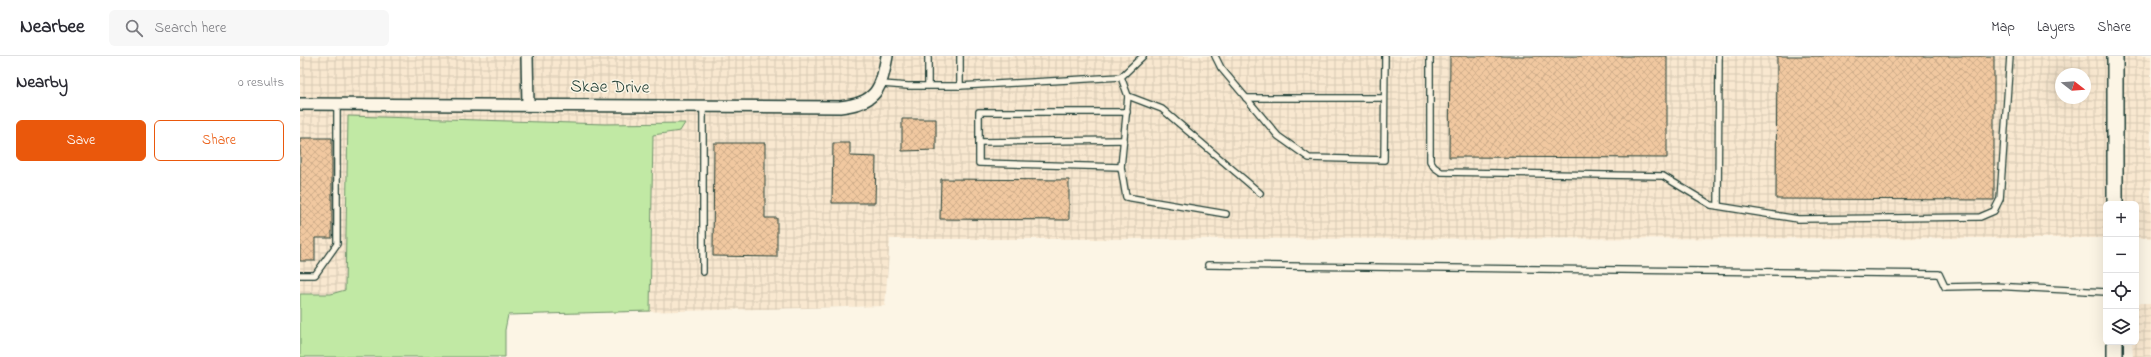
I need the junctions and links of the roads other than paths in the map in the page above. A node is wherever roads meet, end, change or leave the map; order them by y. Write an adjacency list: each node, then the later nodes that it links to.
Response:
1 (527, 56): 21 (street)
2 (888, 56): 13 (street, Skae Drive)
3 (928, 56): 14 (lane)
4 (960, 56): 15 (lane)
5 (1143, 56): 12 (lane)
6 (1215, 56): 17 (lane)
7 (1385, 56): 18 (lane)
8 (1430, 56): 29 (lane)
9 (1719, 56): 29 (lane)
10 (2010, 56): 29 (lane)
11 (2115, 56): 28 (main road)
12 (1121, 77): 15 (lane); 16 (lane)
13 (882, 84): 14 (lane); 22 (street, Skae Drive)
14 (928, 86): 15 (lane)
15 (960, 86)
16 (1128, 96): 23 (lane); 27 (lane)
17 (1246, 98): 18 (lane); 18 (lane)
18 (1384, 98)
19 (300, 104): 20 (street, Skae Drive)
20 (337, 104): 21 (street, Skae Drive); 33 (lane)
21 (528, 104): 22 (street, Skae Drive)
22 (703, 106): 32 (lane)
23 (1127, 112): 24 (lane); 25 (lane)
24 (1124, 140): 25 (lane); 26 (lane)
25 (979, 142): 26 (lane)
26 (1121, 167): 30 (lane)
27 (1260, 193)
28 (2115, 201)
29 (1718, 206)
30 (1226, 214)
31 (1208, 265): 34 (lane)
32 (703, 272)
33 (300, 275)
34 (2103, 292)
35 (2116, 345): 36 (main road)
36 (2116, 357)

